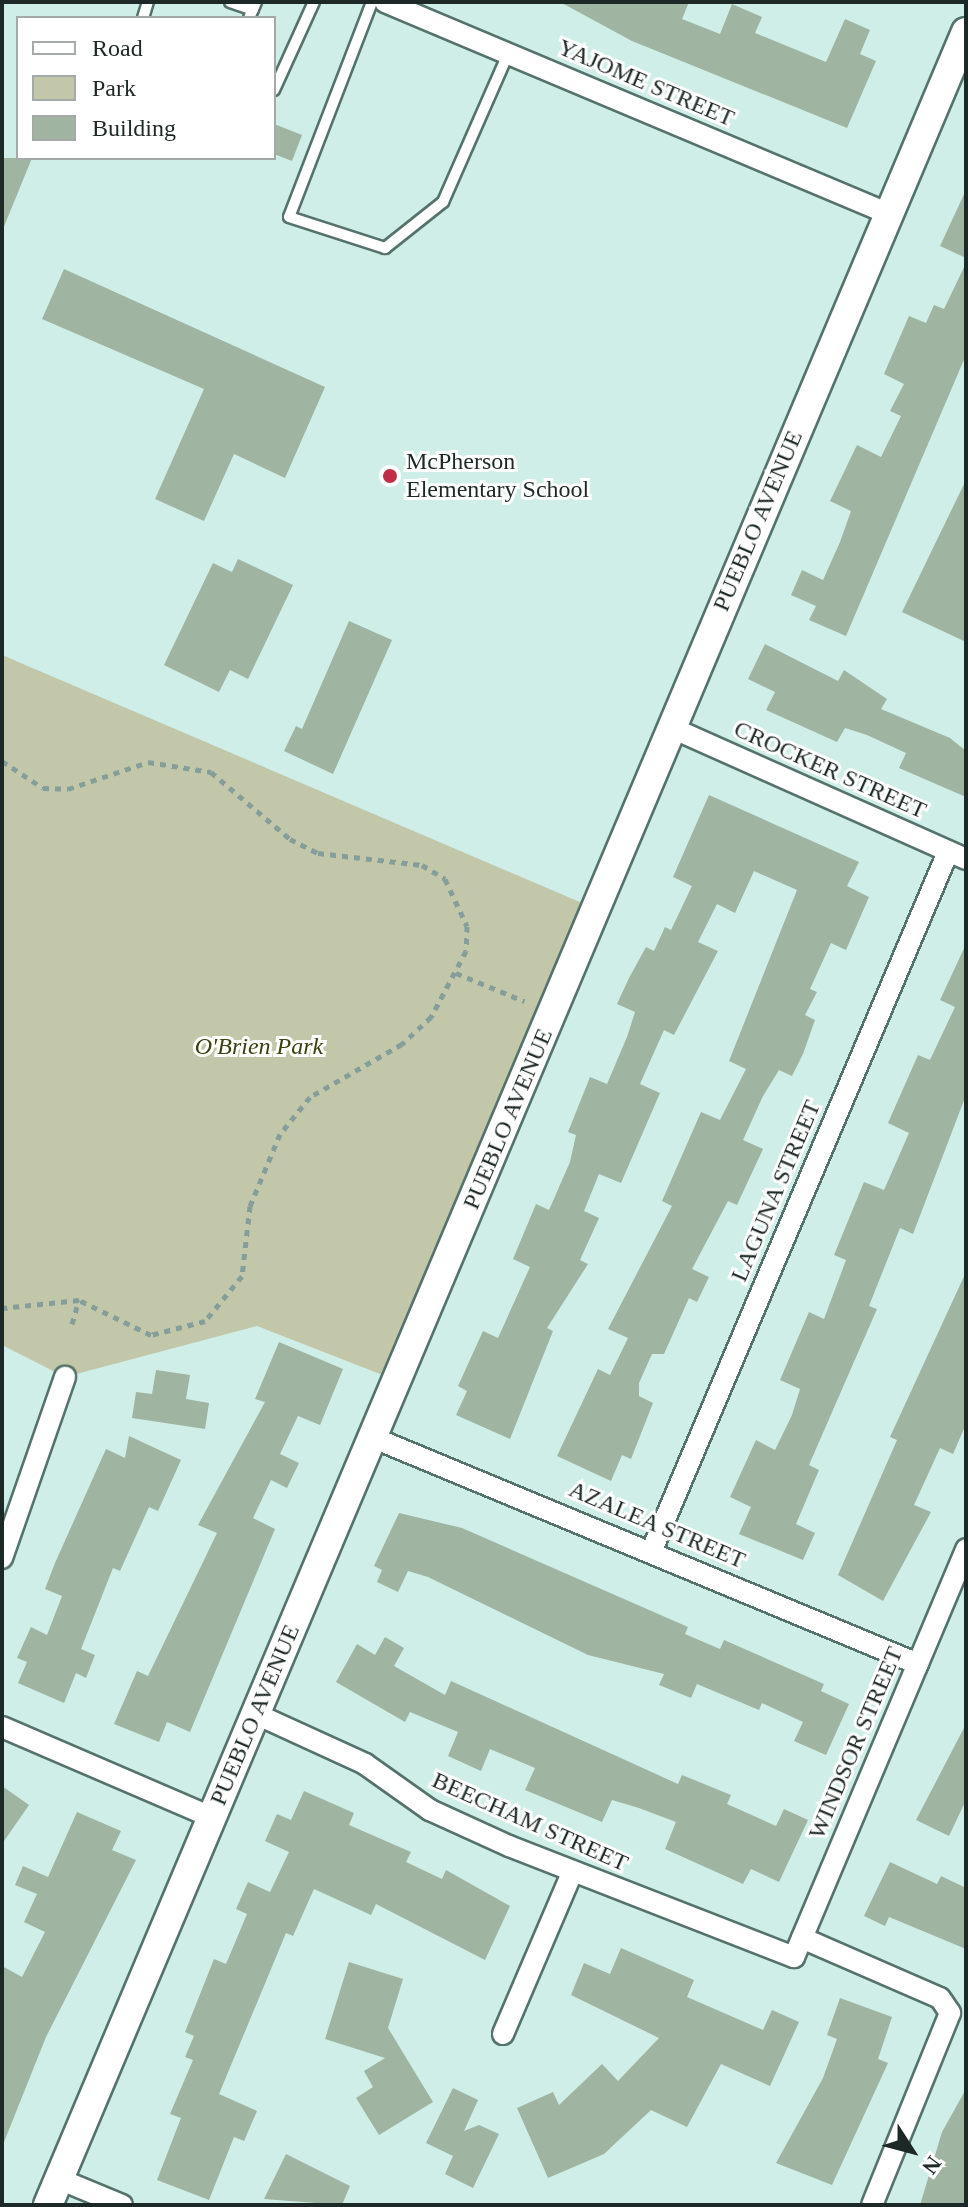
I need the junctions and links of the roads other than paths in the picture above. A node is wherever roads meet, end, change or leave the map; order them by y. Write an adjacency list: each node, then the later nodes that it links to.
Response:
1 (230, 2): 5 (lane)
2 (314, 2): 8 (lane)
3 (372, 2): 7 (lane)
4 (385, 2): 7 (street, YAJOME STREET)
5 (253, 10)
6 (966, 32): 9 (street, PUEBLO AVENUE)
7 (508, 54): 9 (street, YAJOME STREET)
8 (276, 86)
9 (887, 213): 10 (street, PUEBLO AVENUE)
10 (672, 728): 11 (street, CROCKER STREET); 13 (street, PUEBLO AVENUE)
11 (957, 855): 15 (street, LAGUNA STREET)
12 (65, 1377): 16 (street)
13 (374, 1438): 15 (street, AZALEA STREET); 18 (street, PUEBLO AVENUE)
14 (966, 1549): 17 (street, WINDSOR STREET)
15 (652, 1550): 17 (street, AZALEA STREET)
16 (2, 1558)
17 (918, 1664): 22 (street, WINDSOR STREET)
18 (256, 1714): 20 (street, PUEBLO AVENUE); 21 (street, BEECHAM STREET)
19 (2, 1727): 20 (street)
20 (211, 1817): 24 (street, PUEBLO AVENUE)
21 (572, 1873): 22 (street, BEECHAM STREET); 23 (street)
22 (798, 1947): 27 (street, BEECHAM STREET)
23 (503, 2034)
24 (59, 2179): 25 (street, PUEBLO AVENUE); 26 (street)
25 (48, 2205)
26 (122, 2205)
27 (872, 2205)

